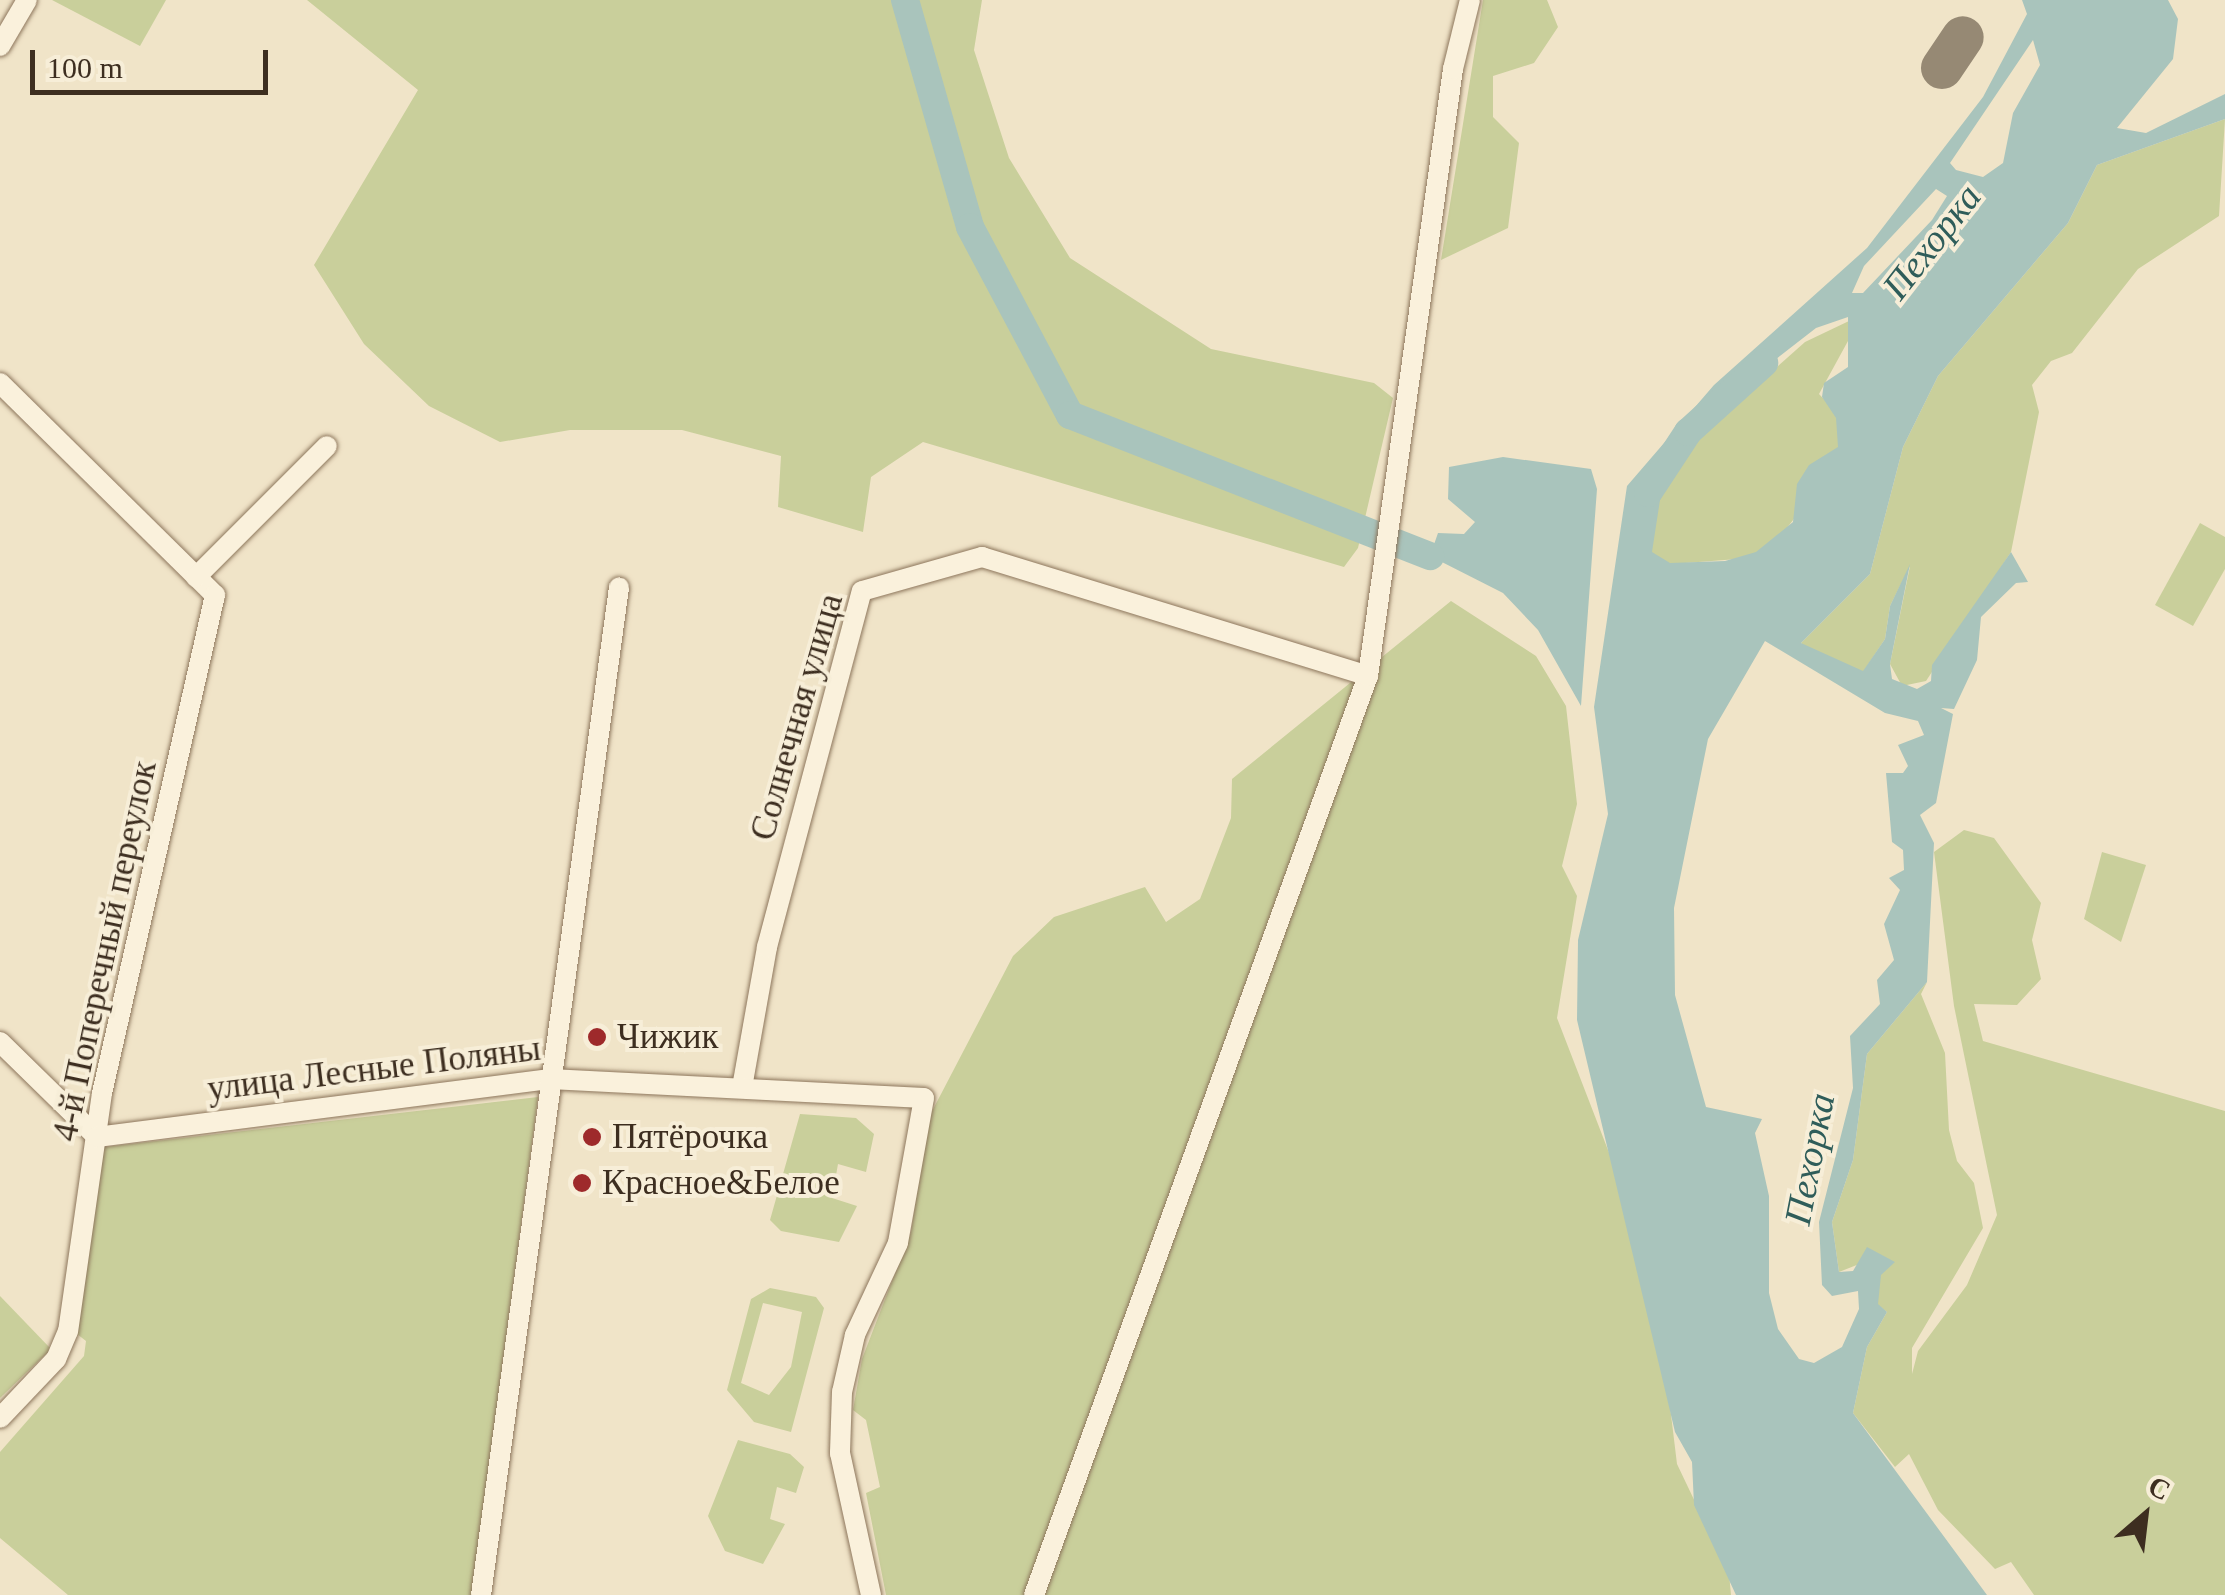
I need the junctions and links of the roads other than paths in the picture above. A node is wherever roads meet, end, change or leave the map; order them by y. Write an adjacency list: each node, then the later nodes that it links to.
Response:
1 (28, 0): 3 (street)
2 (1470, 0): 8 (street)
3 (0, 46)
4 (0, 383): 6 (street)
5 (327, 446): 6 (street)
6 (196, 577): 12 (street, 4-й Поперечный переулок)
7 (620, 587): 10 (street)
8 (1368, 676): 11 (street, Солнечная улица); 16 (street)
9 (0, 1042): 12 (street)
10 (550, 1078): 11 (street, улица Лесные Поляны); 12 (street, улица Лесные Поляны); 14 (street)
11 (743, 1082): 15 (street, улица Лесные Поляны)
12 (96, 1138): 13 (street, 4-й Поперечный переулок)
13 (0, 1418)
14 (481, 1595)
15 (871, 1595)
16 (1034, 1595)

